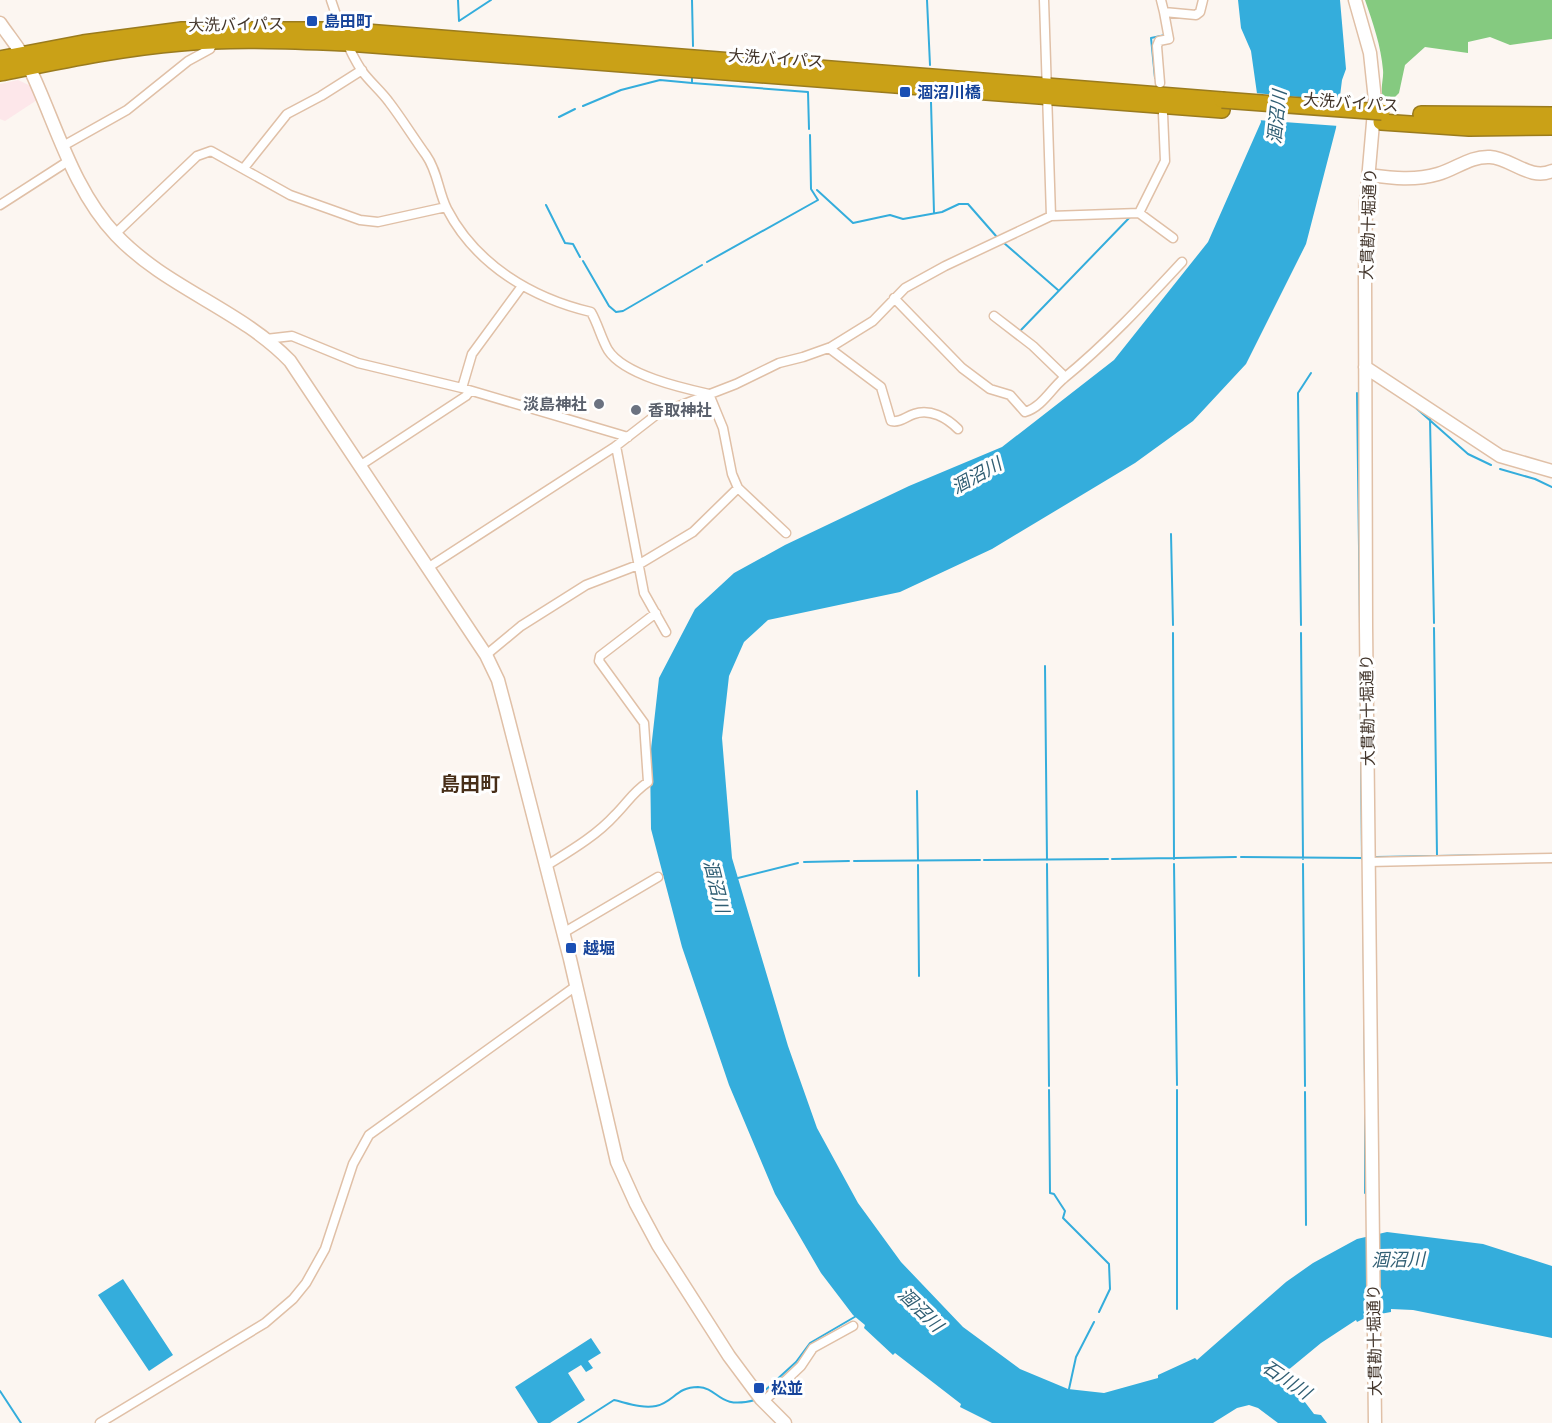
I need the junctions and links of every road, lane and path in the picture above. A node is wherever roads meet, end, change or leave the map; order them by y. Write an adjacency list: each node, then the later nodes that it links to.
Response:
1 (331, 0): 8 (street)
2 (1044, 0): 15 (street)
3 (1161, 0): 6 (street)
4 (1203, 0): 6 (street)
5 (1355, 0): 24 (street, 大貫勘十堀通り)
6 (1164, 12): 14 (street)
7 (0, 23): 11 (street)
8 (344, 36): 9 (highway, 大洗バイパス); 11 (highway, 大洗バイパス); 12 (street); 15 (highway, 大洗バイパス); 15 (highway, 大洗バイパス)
9 (214, 41): 11 (highway, 大洗バイパス); 20 (street)
10 (0, 58): 11 (highway, 大洗バイパス)
11 (26, 61): 13 (highway, 大洗バイパス); 20 (street)
12 (362, 70): 22 (street); 26 (street)
13 (0, 73)
14 (1160, 84)
15 (1046, 92): 18 (highway, 大洗バイパス, bridge); 28 (street)
16 (1163, 114): 27 (street)
17 (1552, 115): 18 (highway, 大洗バイパス)
18 (1381, 117): 19 (highway, 大洗バイパス)
19 (1552, 127)
20 (63, 146): 21 (street)
21 (70, 160): 25 (street); 29 (street)
22 (244, 168): 26 (street); 29 (street)
23 (1552, 171): 24 (street)
24 (1368, 175): 37 (street, 大貫勘十堀通り)
25 (0, 205)
26 (446, 207): 32 (street)
27 (1139, 213): 28 (street); 30 (street)
28 (1051, 216): 33 (street)
29 (115, 234): 35 (street)
30 (1173, 238)
31 (1182, 262): 38 (street)
32 (522, 286): 39 (street); 40 (street)
33 (894, 298): 36 (street); 38 (street)
34 (994, 316): 38 (street)
35 (266, 339): 39 (street); 44 (street)
36 (829, 348): 40 (street); 41 (street)
37 (1365, 367): 45 (street); 54 (street, 大貫勘十堀通り)
38 (1063, 379)
39 (466, 389): 42 (street); 44 (street)
40 (710, 394): 42 (street); 46 (street)
41 (958, 429)
42 (628, 436): 43 (street)
43 (616, 446): 48 (street); 49 (street)
44 (361, 465): 49 (street)
45 (1552, 471)
46 (738, 488): 47 (street); 48 (street)
47 (786, 533)
48 (638, 565): 50 (street); 52 (street)
49 (429, 567): 52 (street)
50 (656, 613): 51 (street); 55 (street)
51 (666, 632)
52 (486, 655): 55 (street)
53 (1552, 858): 54 (street)
54 (1368, 862): 63 (street, 大貫勘十堀通り)
55 (546, 866): 57 (street)
56 (658, 877): 57 (street)
57 (563, 933): 58 (street)
58 (576, 986): 60 (street); 61 (street)
59 (853, 1326): 60 (street)
60 (763, 1401): 62 (street)
61 (100, 1423)
62 (785, 1423)
63 (1375, 1423)

